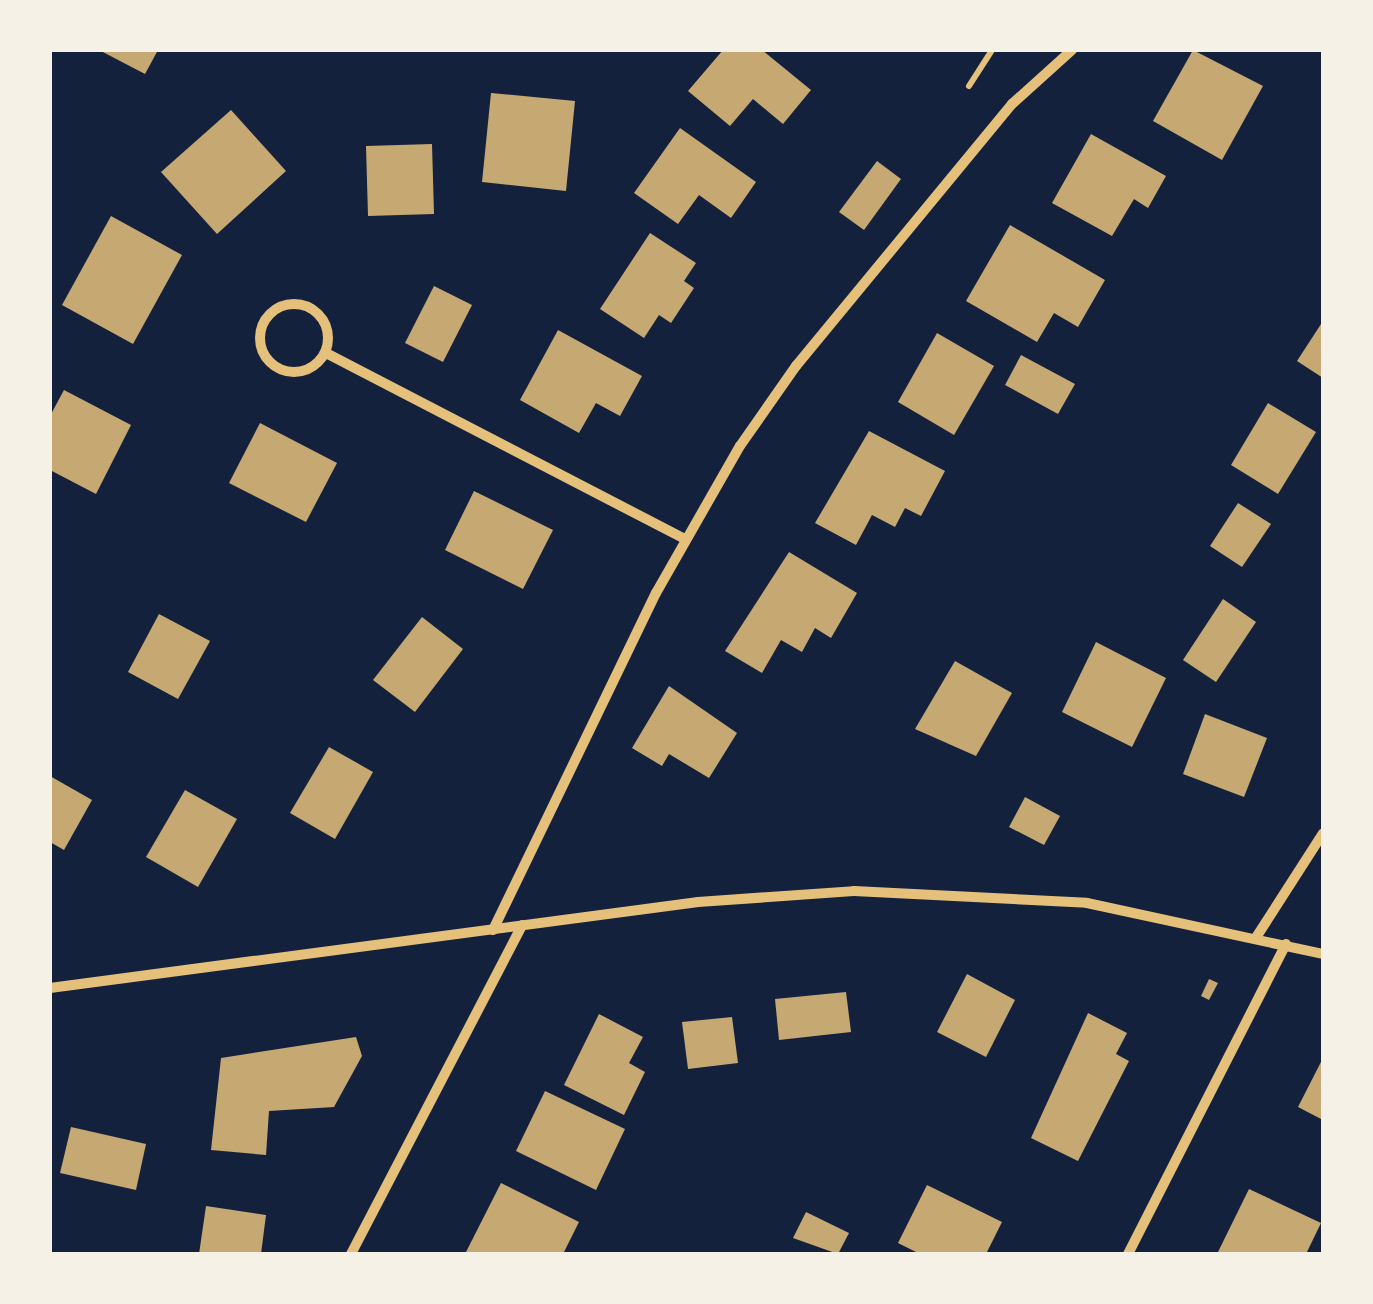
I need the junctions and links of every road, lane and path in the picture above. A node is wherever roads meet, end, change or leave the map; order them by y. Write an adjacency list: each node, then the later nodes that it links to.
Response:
1 (992, 50): 3 (path)
2 (1072, 50): 5 (street)
3 (969, 86)
4 (326, 353): 4 (street); 5 (street)
5 (685, 539): 8 (street)
6 (1323, 833): 9 (street)
7 (522, 925): 8 (street); 9 (street); 13 (street)
8 (493, 930): 12 (street)
9 (1257, 936): 10 (street)
10 (1286, 944): 11 (street); 14 (street)
11 (1323, 954)
12 (50, 988)
13 (351, 1254)
14 (1128, 1254)

